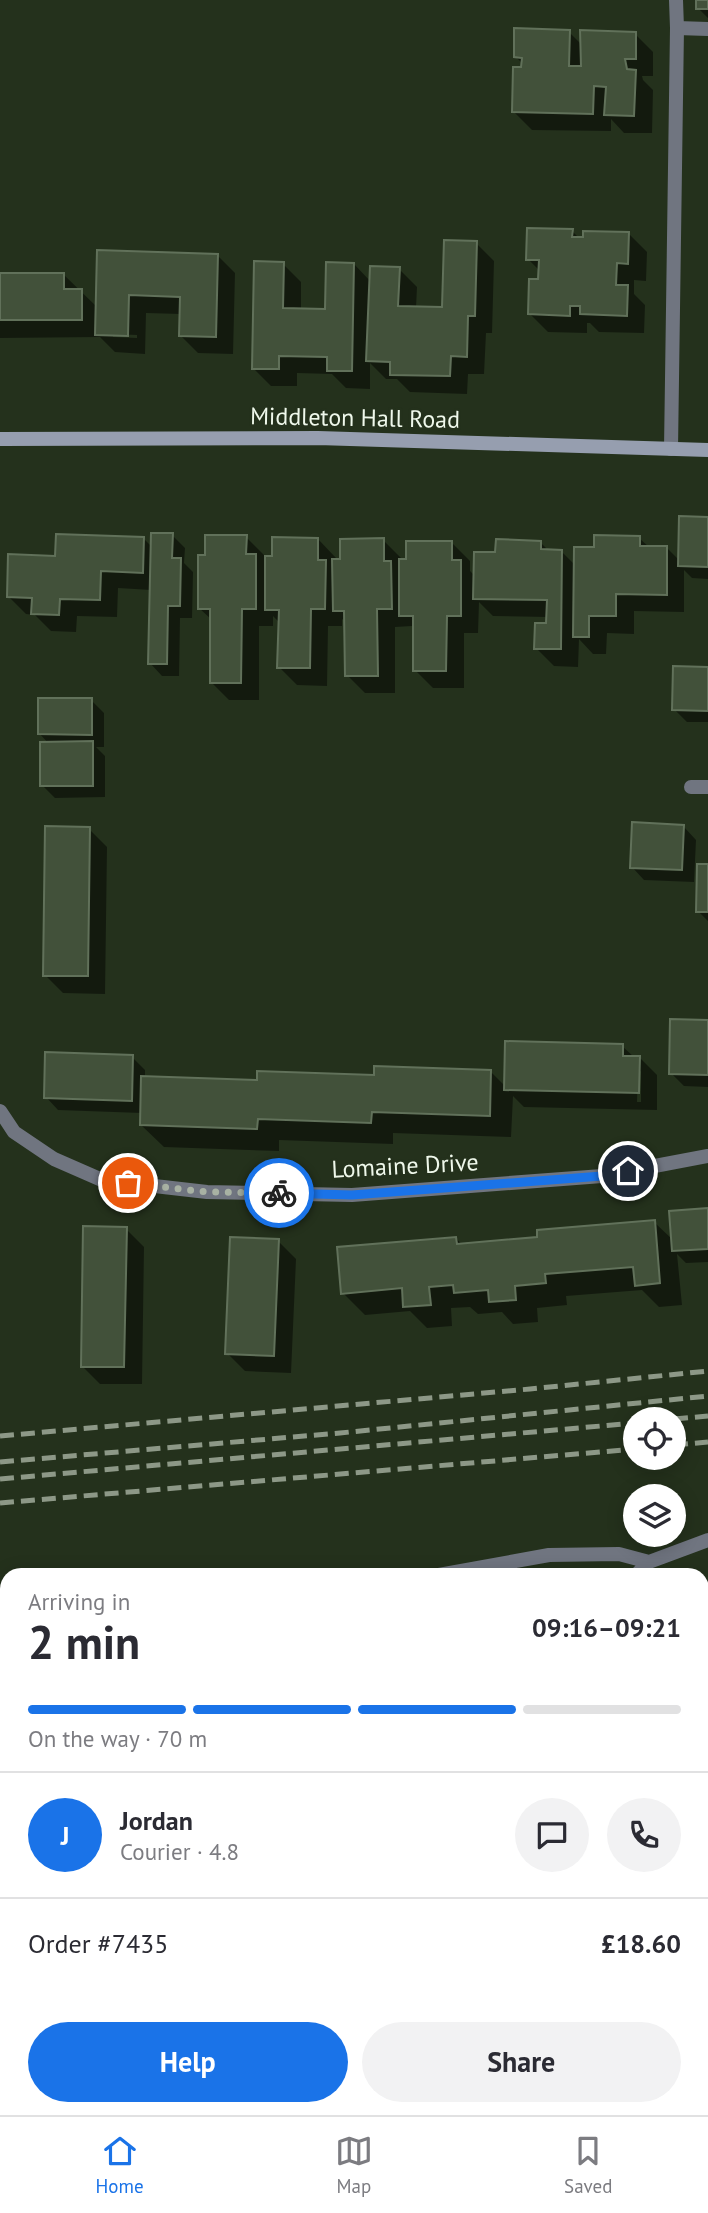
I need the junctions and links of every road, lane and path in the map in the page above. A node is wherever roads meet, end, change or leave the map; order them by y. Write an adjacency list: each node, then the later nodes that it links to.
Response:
1 (677, 0): 2 (street)
2 (677, 28): 3 (street); 5 (street)
3 (708, 29)
4 (0, 439): 5 (main road, Middleton Hall Road)
5 (671, 449): 6 (main road, Middleton Hall Road)
6 (708, 450)
7 (691, 787): 8 (street)
8 (708, 787)
9 (0, 1111): 10 (street, Lomaine Drive)
10 (708, 1156)
11 (708, 1540): 12 (street)
12 (649, 1562): 13 (street); 14 (street)
13 (478, 1568)
14 (643, 1568)

